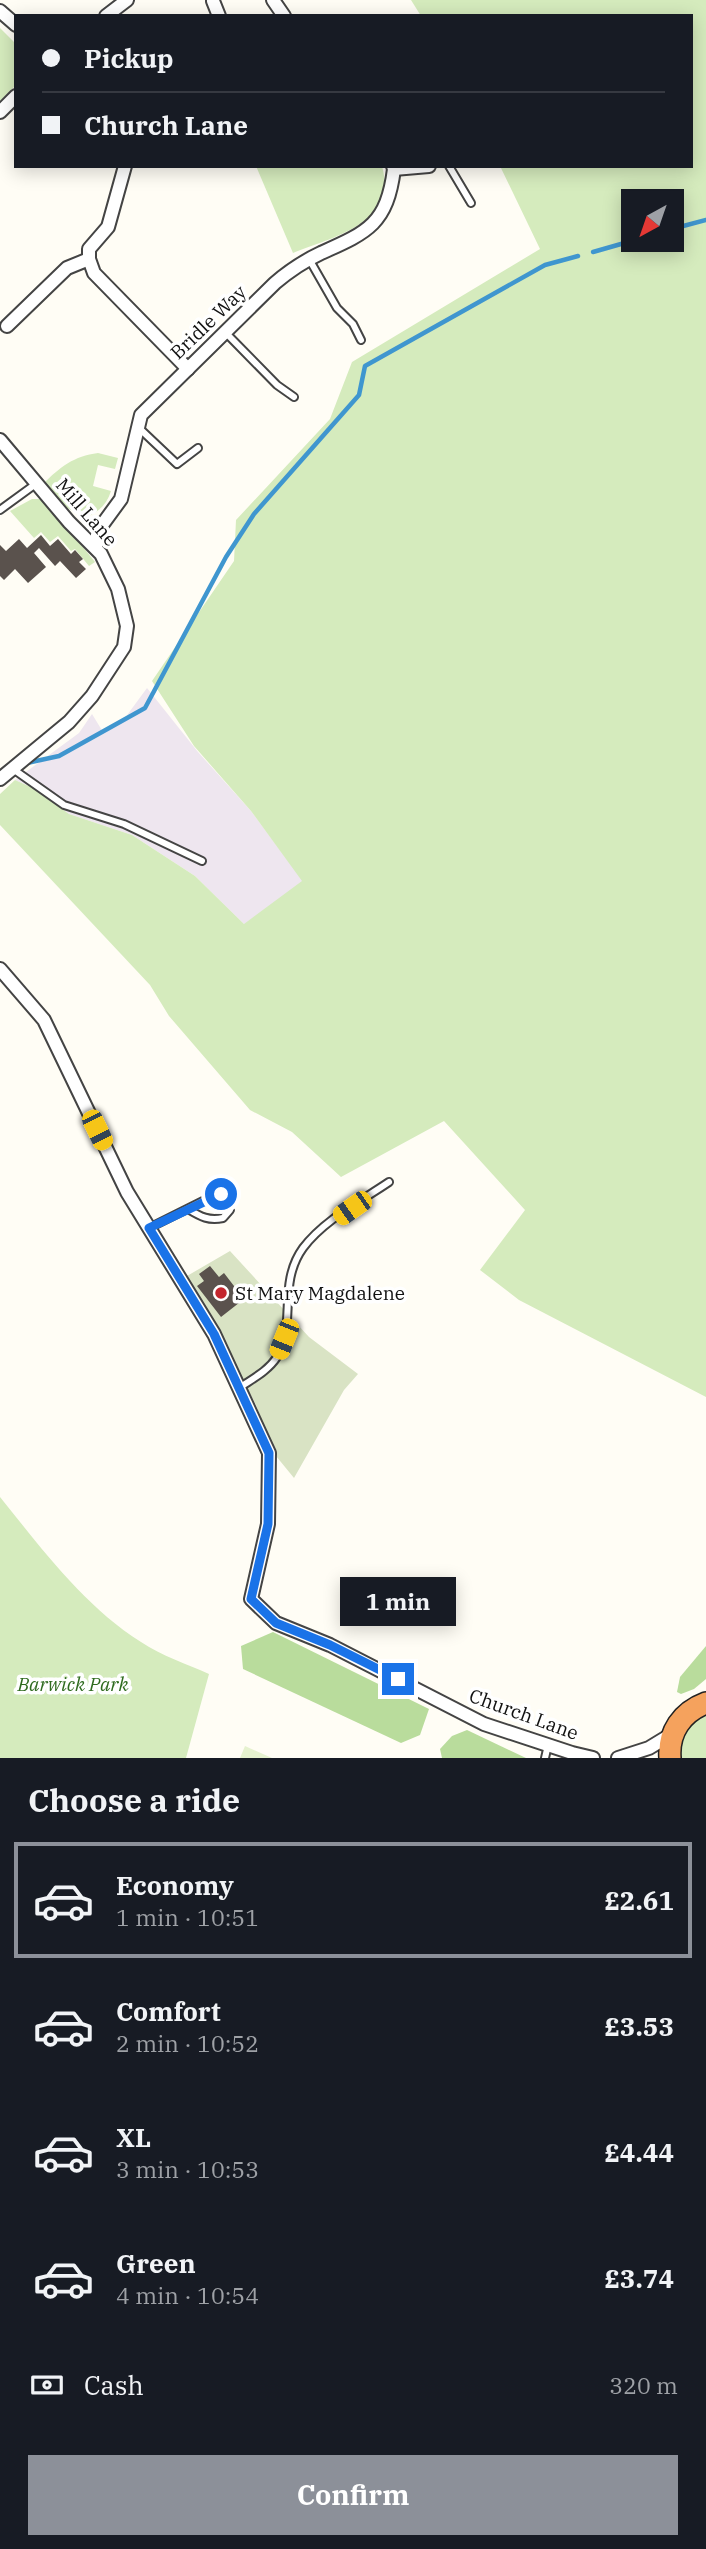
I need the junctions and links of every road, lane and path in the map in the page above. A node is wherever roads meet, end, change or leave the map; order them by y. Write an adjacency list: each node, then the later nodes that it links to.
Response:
1 (127, 0): 3 (street)
2 (0, 11): 4 (street)
3 (109, 14)
4 (14, 23)
5 (14, 98): 6 (street)
6 (0, 112)
7 (124, 168): 11 (street)
8 (394, 168): 12 (street, Bridle Way)
9 (450, 168): 10 (lane)
10 (471, 203)
11 (89, 259): 13 (street); 16 (street)
12 (309, 259): 14 (street, Bridle Way); 15 (lane)
13 (7, 326)
14 (225, 332): 16 (street, Bridle Way); 17 (lane)
15 (361, 341)
16 (188, 369): 18 (street, Bridle Way)
17 (294, 397)
18 (137, 427): 20 (lane); 23 (street, Bridle Way)
19 (0, 440): 21 (street, Mill Lane)
20 (198, 448)
21 (37, 483): 22 (lane); 23 (street, Mill Lane)
22 (0, 510)
23 (96, 547): 24 (street, Mill Lane)
24 (12, 768): 25 (street, Mill Lane); 26 (lane)
25 (0, 779)
26 (202, 861)
27 (0, 969): 30 (street, Church Lane)
28 (389, 1182): 31 (lane)
29 (188, 1209): 29 (lane); 30 (lane)
30 (149, 1228): 31 (street, Church Lane)
31 (239, 1388): 34 (street, Church Lane)
32 (706, 1703): 33 (highway)
33 (673, 1734): 37 (street); 38 (highway)
34 (548, 1745): 35 (lane); 36 (street, Church Lane)
35 (545, 1758)
36 (593, 1758)
37 (618, 1758)
38 (670, 1758)

